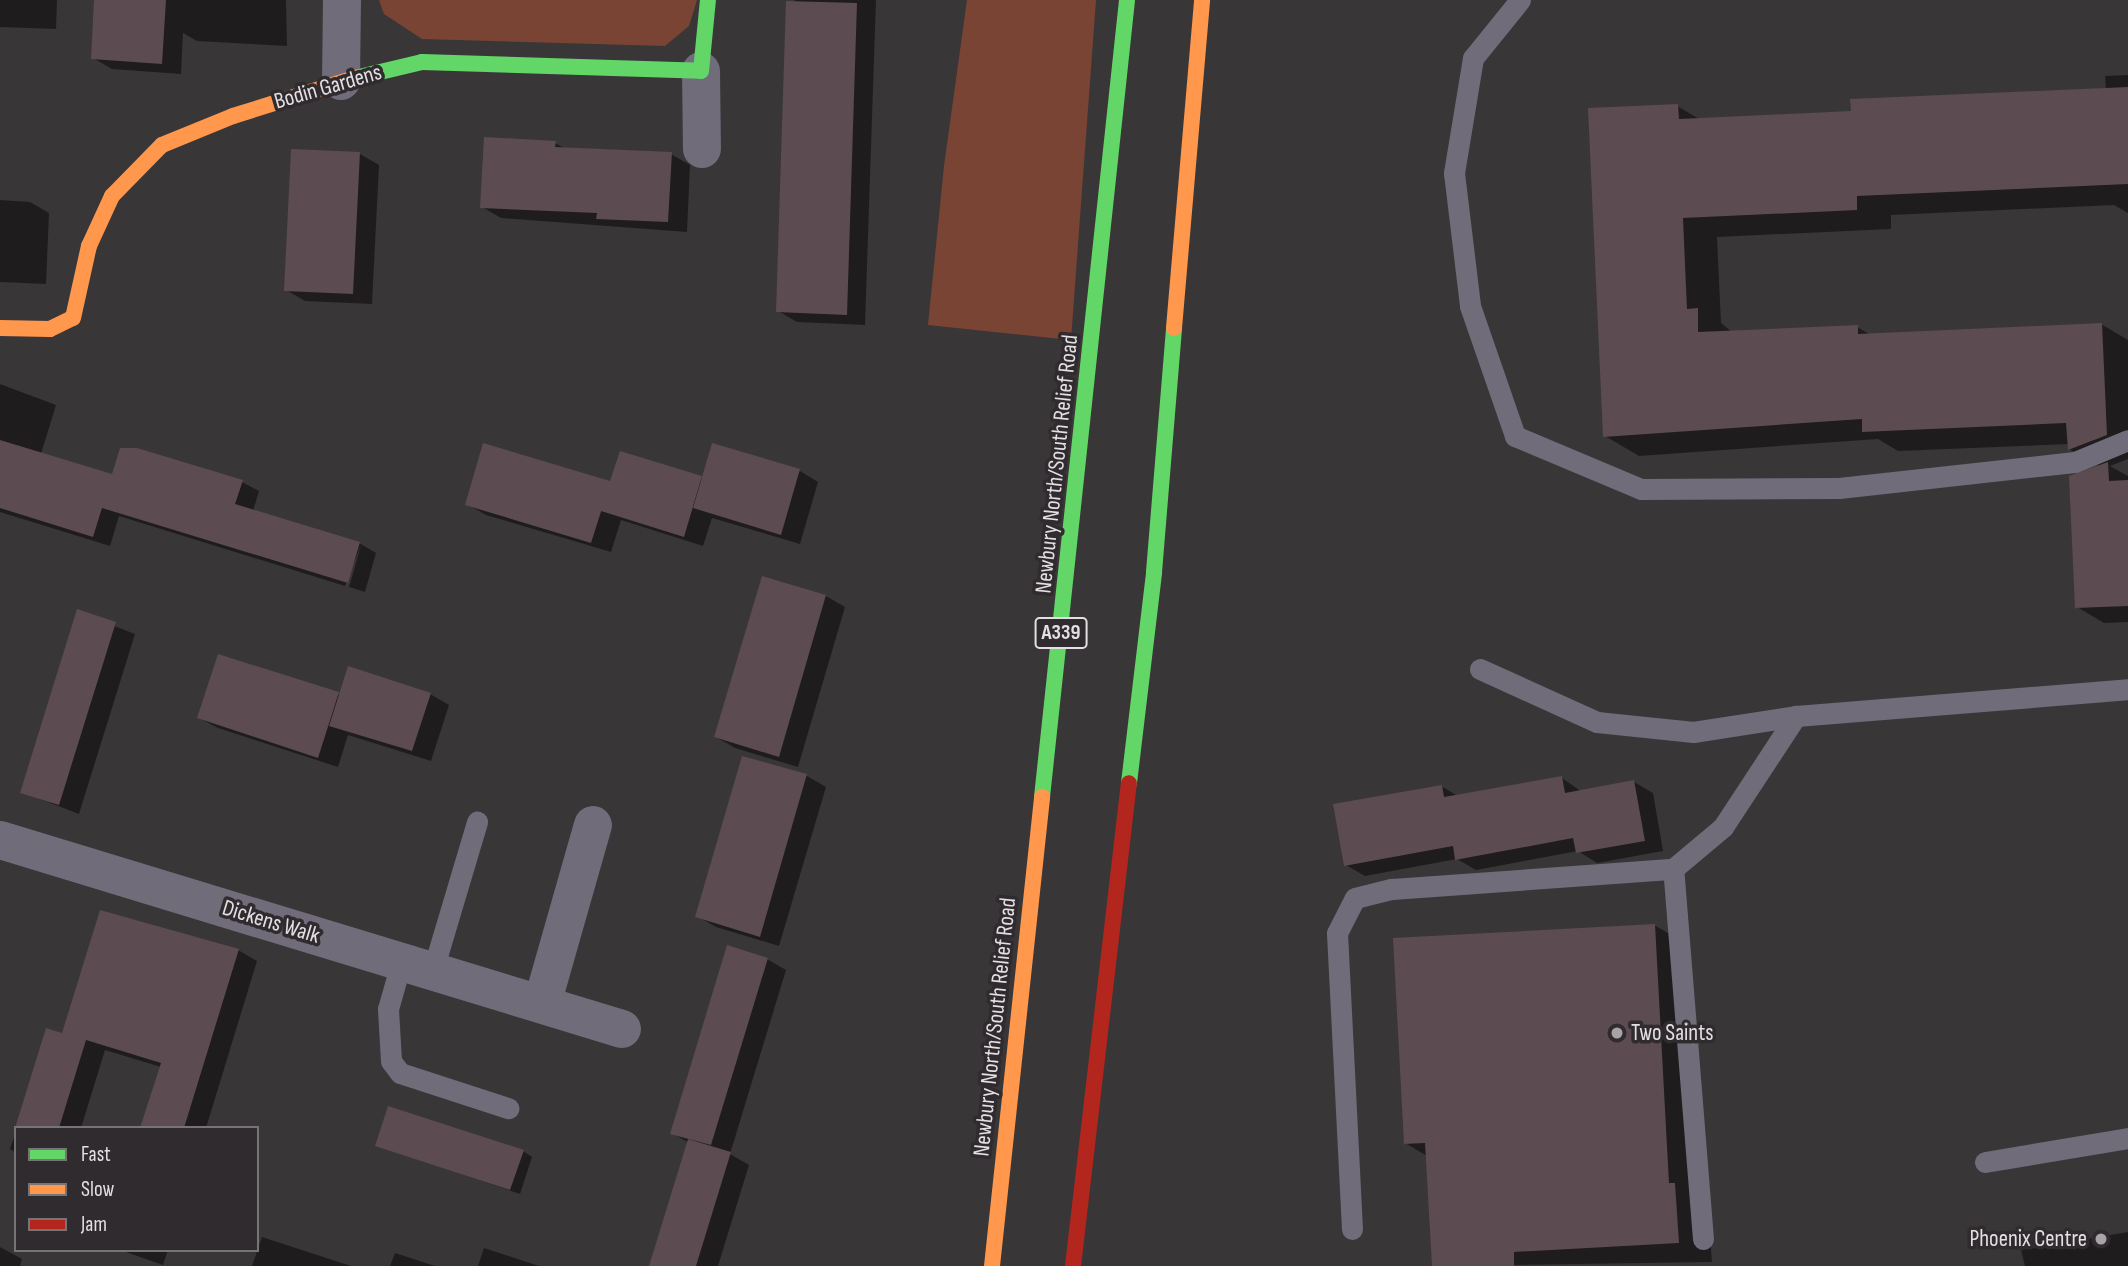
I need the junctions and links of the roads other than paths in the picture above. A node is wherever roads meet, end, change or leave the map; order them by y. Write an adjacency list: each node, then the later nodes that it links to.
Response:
1 (342, 0): 7 (street)
2 (708, 0): 6 (main road)
3 (1127, 0): 26 (main road, Newbury North/South Relief Road / A339)
4 (1202, 0): 27 (main road)
5 (1521, 0): 10 (lane)
6 (701, 71): 7 (main road, Bodin Gardens); 8 (street)
7 (341, 81): 9 (main road, Bodin Gardens)
8 (702, 149)
9 (0, 328)
10 (2128, 440)
11 (1480, 669): 13 (lane)
12 (2128, 689): 13 (lane)
13 (1796, 716): 17 (lane)
14 (477, 822): 18 (lane)
15 (593, 825): 19 (street)
16 (0, 840): 18 (street, Dickens Walk)
17 (1673, 869): 24 (lane); 25 (lane)
18 (417, 968): 19 (street, Dickens Walk); 21 (lane)
19 (542, 1004): 20 (street, Dickens Walk)
20 (622, 1029)
21 (508, 1108)
22 (2128, 1138): 23 (lane)
23 (1985, 1162)
24 (1352, 1229)
25 (1703, 1239)
26 (992, 1266)
27 (1073, 1266)

